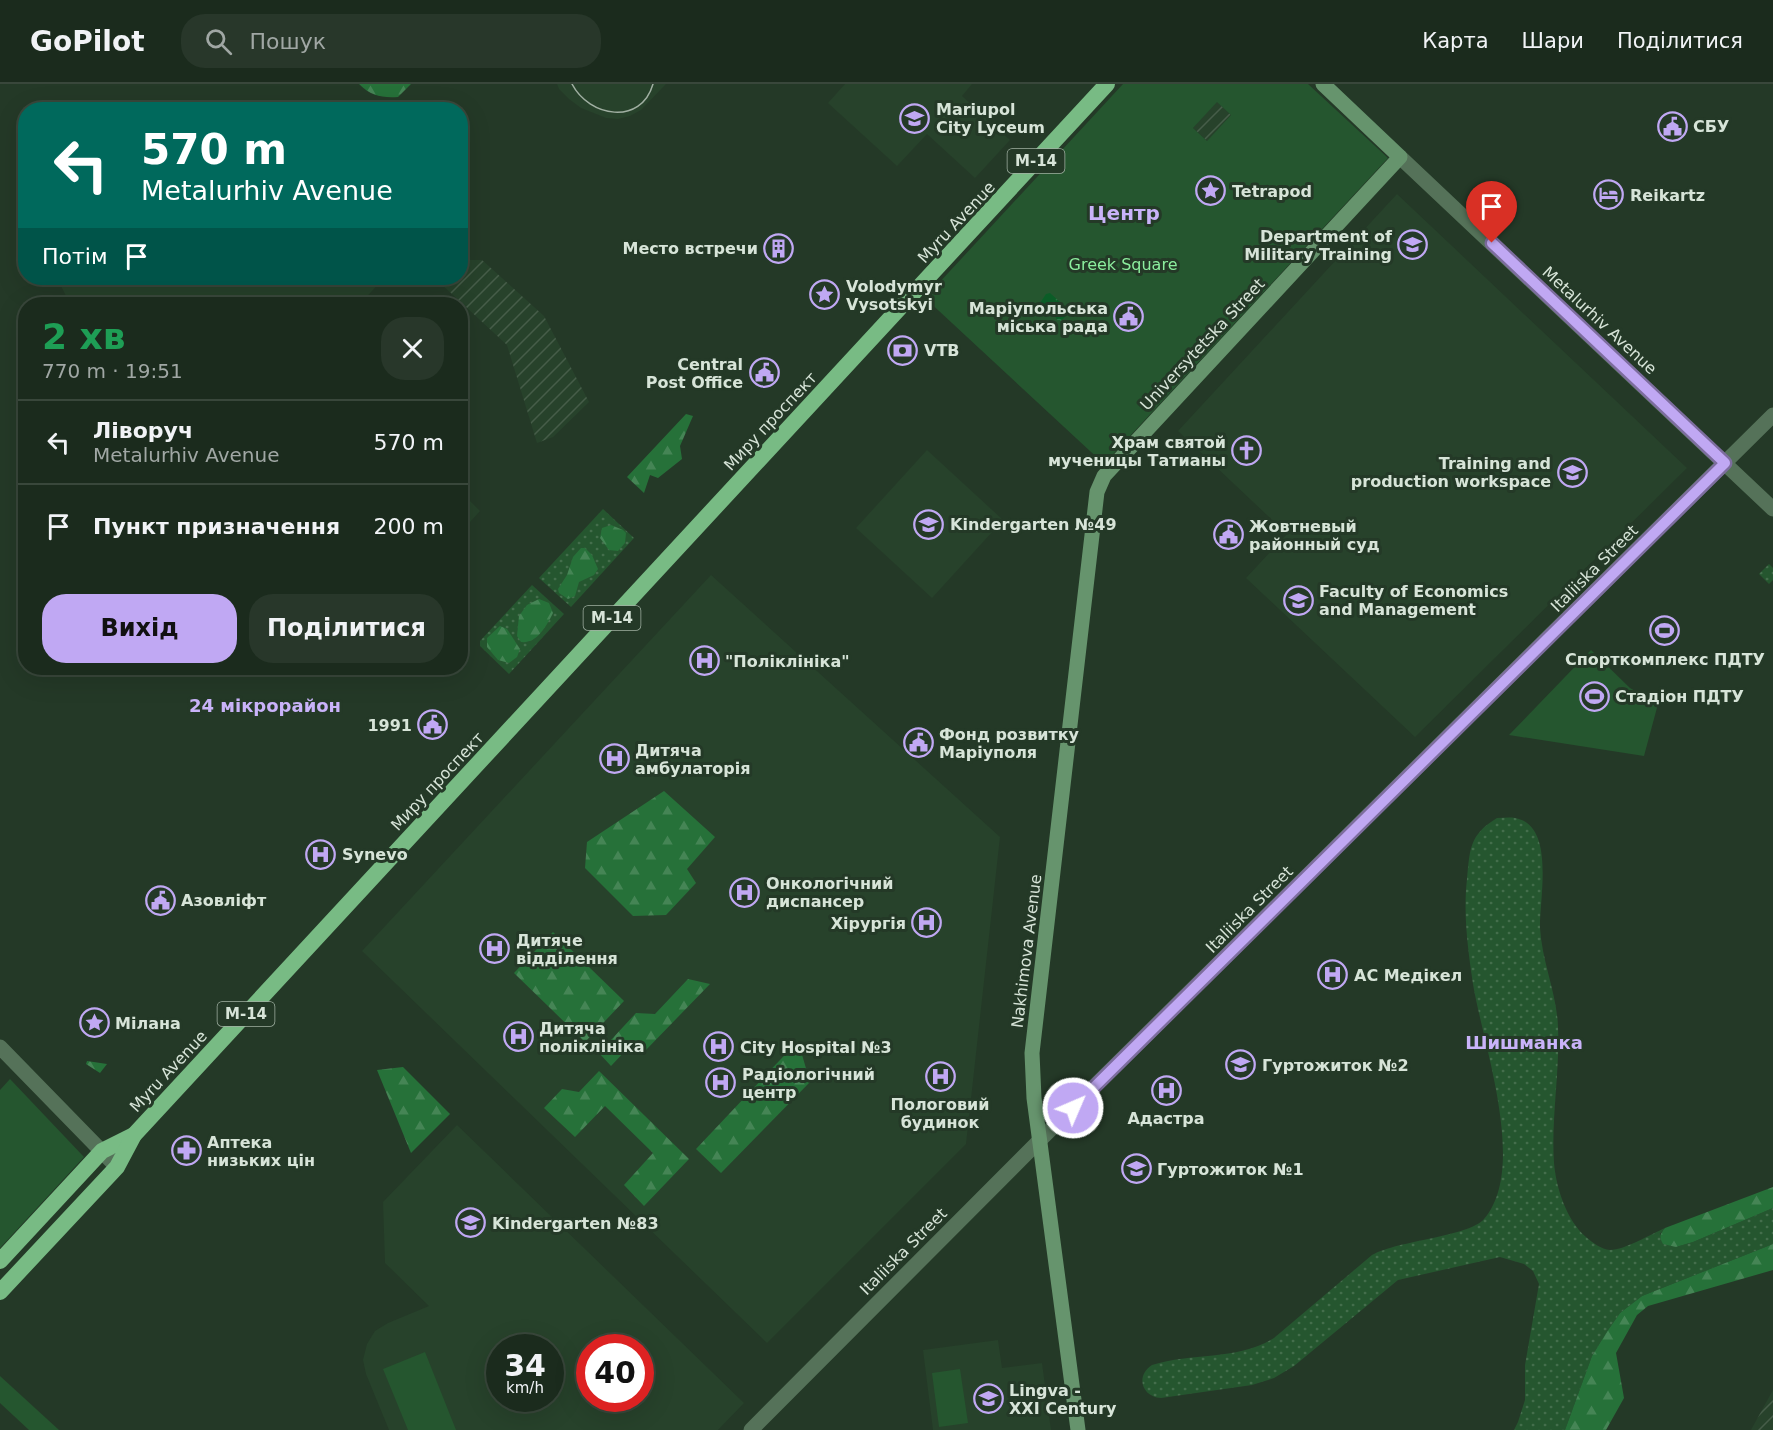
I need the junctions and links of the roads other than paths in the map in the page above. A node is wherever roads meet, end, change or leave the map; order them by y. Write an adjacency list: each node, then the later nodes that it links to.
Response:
1 (1107, 84): 9 (highway, Myru Avenue / М-14)
2 (1323, 84): 3 (main road, Metalurhiv Avenue)
3 (1400, 156): 5 (street, Metalurhiv Avenue); 6 (main road, Universytetska Street)
4 (1773, 415): 5 (street, Italiiska Street)
5 (1725, 463): 7 (street, Metalurhiv Avenue); 10 (street, Italiiska Street)
6 (1104, 476): 10 (main road, Nakhimova Avenue)
7 (1773, 509)
8 (0, 1047): 11 (street)
9 (134, 1135): 11 (highway, Myru Avenue / М-14); 12 (highway, Myru Avenue / М-14)
10 (1039, 1141): 15 (street, Italiiska Street); 16 (main road, Nakhimova Avenue)
11 (102, 1151): 12 (street); 13 (highway, М-14)
12 (117, 1167): 14 (highway, Myru Avenue / М-14)
13 (0, 1261)
14 (0, 1292)
15 (751, 1430)
16 (1078, 1430)

